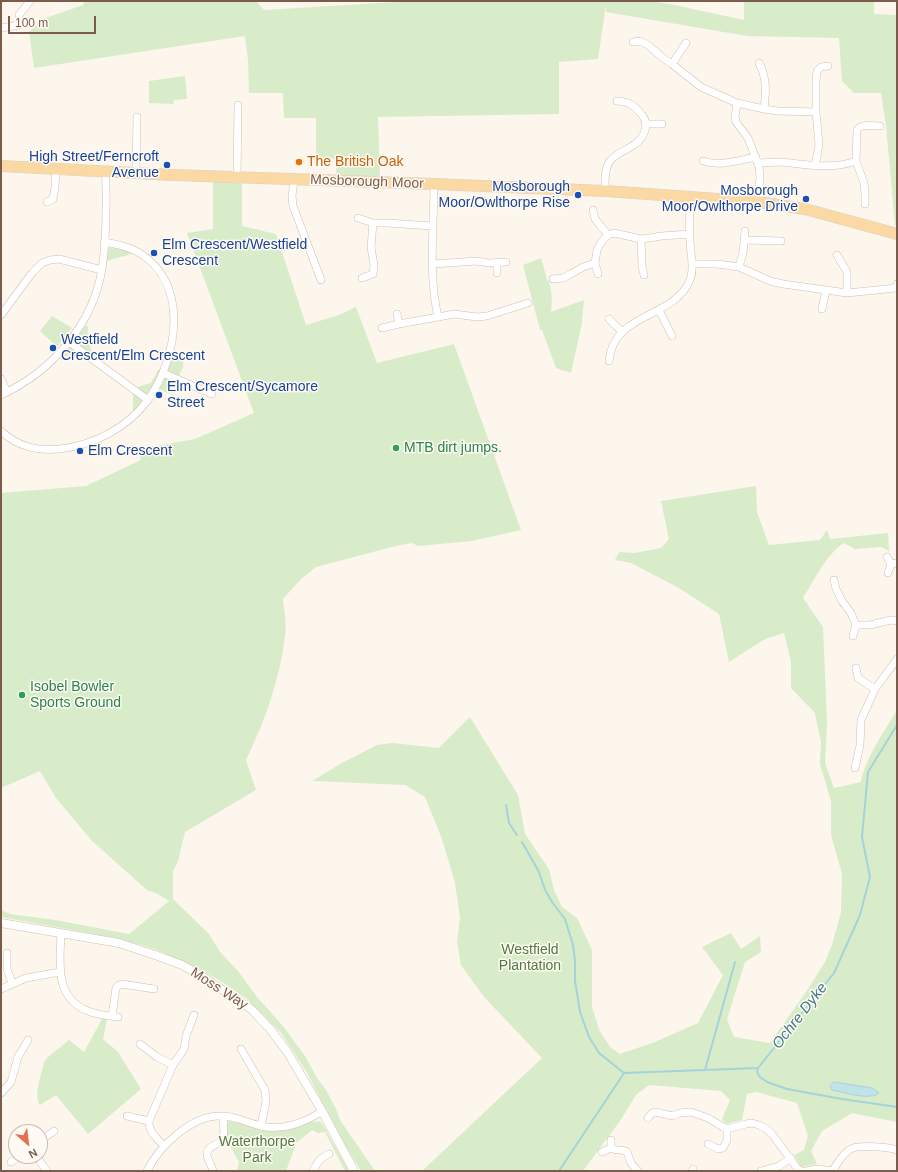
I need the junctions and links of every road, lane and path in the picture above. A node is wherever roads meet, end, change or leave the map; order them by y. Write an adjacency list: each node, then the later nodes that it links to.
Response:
1 (30, 1): 2 (street)
2 (1, 28)
3 (633, 42): 6 (street)
4 (686, 43): 6 (street)
5 (759, 63): 11 (street)
6 (672, 64): 9 (street)
7 (828, 66): 12 (street)
8 (617, 101): 14 (street)
9 (737, 103): 11 (street); 17 (street)
10 (238, 105): 25 (street)
11 (764, 109): 12 (street)
12 (816, 112): 21 (street)
13 (137, 117): 24 (street)
14 (646, 124): 15 (street); 28 (street)
15 (662, 124)
16 (880, 126): 18 (street)
17 (757, 160): 19 (street); 21 (street); 31 (street)
18 (856, 161): 21 (street); 32 (street)
19 (703, 162)
20 (1, 166): 22 (main road, Mosborough Moor)
21 (815, 166)
22 (56, 170): 23 (main road, Mosborough Moor); 30 (street)
23 (106, 172): 24 (main road, Mosborough Moor); 44 (street)
24 (136, 174): 25 (main road, Mosborough Moor)
25 (237, 177): 26 (main road, Mosborough Moor)
26 (294, 180): 27 (main road, Mosborough Moor); 58 (street)
27 (434, 184): 28 (main road, Mosborough Moor); 36 (street)
28 (605, 191): 29 (main road, Mosborough Moor)
29 (690, 197): 31 (main road, Mosborough Moor); 38 (street)
30 (48, 202)
31 (758, 202): 39 (main road, Mosborough Moor)
32 (865, 204)
33 (594, 210): 40 (street)
34 (358, 218): 35 (street)
35 (374, 223): 36 (street); 56 (street)
36 (432, 226): 48 (street)
37 (745, 231): 42 (street)
38 (690, 234): 41 (street); 50 (street)
39 (897, 234)
40 (608, 235): 41 (street); 49 (street)
41 (641, 239): 55 (street)
42 (745, 240): 43 (street); 51 (street)
43 (781, 241)
44 (104, 242): 52 (street); 75 (street)
45 (837, 255): 61 (street)
46 (506, 262): 47 (street)
47 (497, 263): 48 (street); 53 (street)
48 (433, 264): 67 (street)
49 (596, 264): 54 (street); 57 (street)
50 (692, 264): 51 (street); 63 (street)
51 (738, 267): 60 (street)
52 (102, 270): 66 (street); 73 (street)
53 (497, 273)
54 (598, 274)
55 (644, 275)
56 (362, 278)
57 (553, 279)
58 (321, 280)
59 (897, 284): 61 (street)
60 (826, 290): 61 (street); 64 (street)
61 (847, 293)
62 (528, 303): 67 (street)
63 (659, 310): 71 (street); 72 (street)
64 (822, 310)
65 (396, 314): 69 (street)
66 (1, 315)
67 (438, 317): 69 (street)
68 (610, 320): 71 (street)
69 (399, 324): 70 (street)
70 (382, 328)
71 (622, 332): 74 (street)
72 (672, 336)
73 (69, 342): 77 (street); 79 (street)
74 (609, 361)
75 (163, 373): 78 (street); 79 (street)
76 (1, 379): 77 (street)
77 (4, 394)
78 (212, 394)
79 (148, 400): 80 (street)
80 (1, 431)
81 (887, 557): 82 (street)
82 (894, 564): 83 (street)
83 (888, 572)
84 (834, 580): 86 (street)
85 (897, 621): 86 (street)
86 (856, 625): 87 (street)
87 (853, 636)
88 (896, 662): 90 (street)
89 (856, 668): 90 (street)
90 (875, 689): 91 (street)
91 (855, 768)
92 (1, 923): 93 (street, Moss Way)
93 (62, 933): 95 (street); 105 (street, Moss Way)
94 (7, 953): 96 (street)
95 (60, 972): 96 (street); 97 (street)
96 (12, 983): 98 (street)
97 (154, 988)
98 (1, 989)
99 (194, 1015): 103 (street)
100 (28, 1040): 104 (street)
101 (140, 1044): 103 (street)
102 (241, 1049): 110 (street)
103 (173, 1065): 109 (street)
104 (1, 1093)
105 (322, 1111): 110 (street); 123 (street, Moss Way)
106 (127, 1116): 109 (street)
107 (223, 1116): 110 (street); 115 (street); 121 (street)
108 (648, 1118): 111 (street)
109 (149, 1121): 115 (street)
110 (261, 1126)
111 (727, 1129): 114 (street); 119 (street)
112 (54, 1131): 113 (street)
113 (48, 1135)
114 (708, 1144)
115 (164, 1146): 120 (street)
116 (897, 1150): 128 (street)
117 (602, 1152): 124 (street)
118 (329, 1154): 122 (street)
119 (791, 1158): 125 (street); 126 (street)
120 (147, 1171)
121 (213, 1171)
122 (313, 1171)
123 (354, 1171)
124 (638, 1171)
125 (761, 1171)
126 (800, 1171)
127 (806, 1171): 128 (street)
128 (833, 1171)

